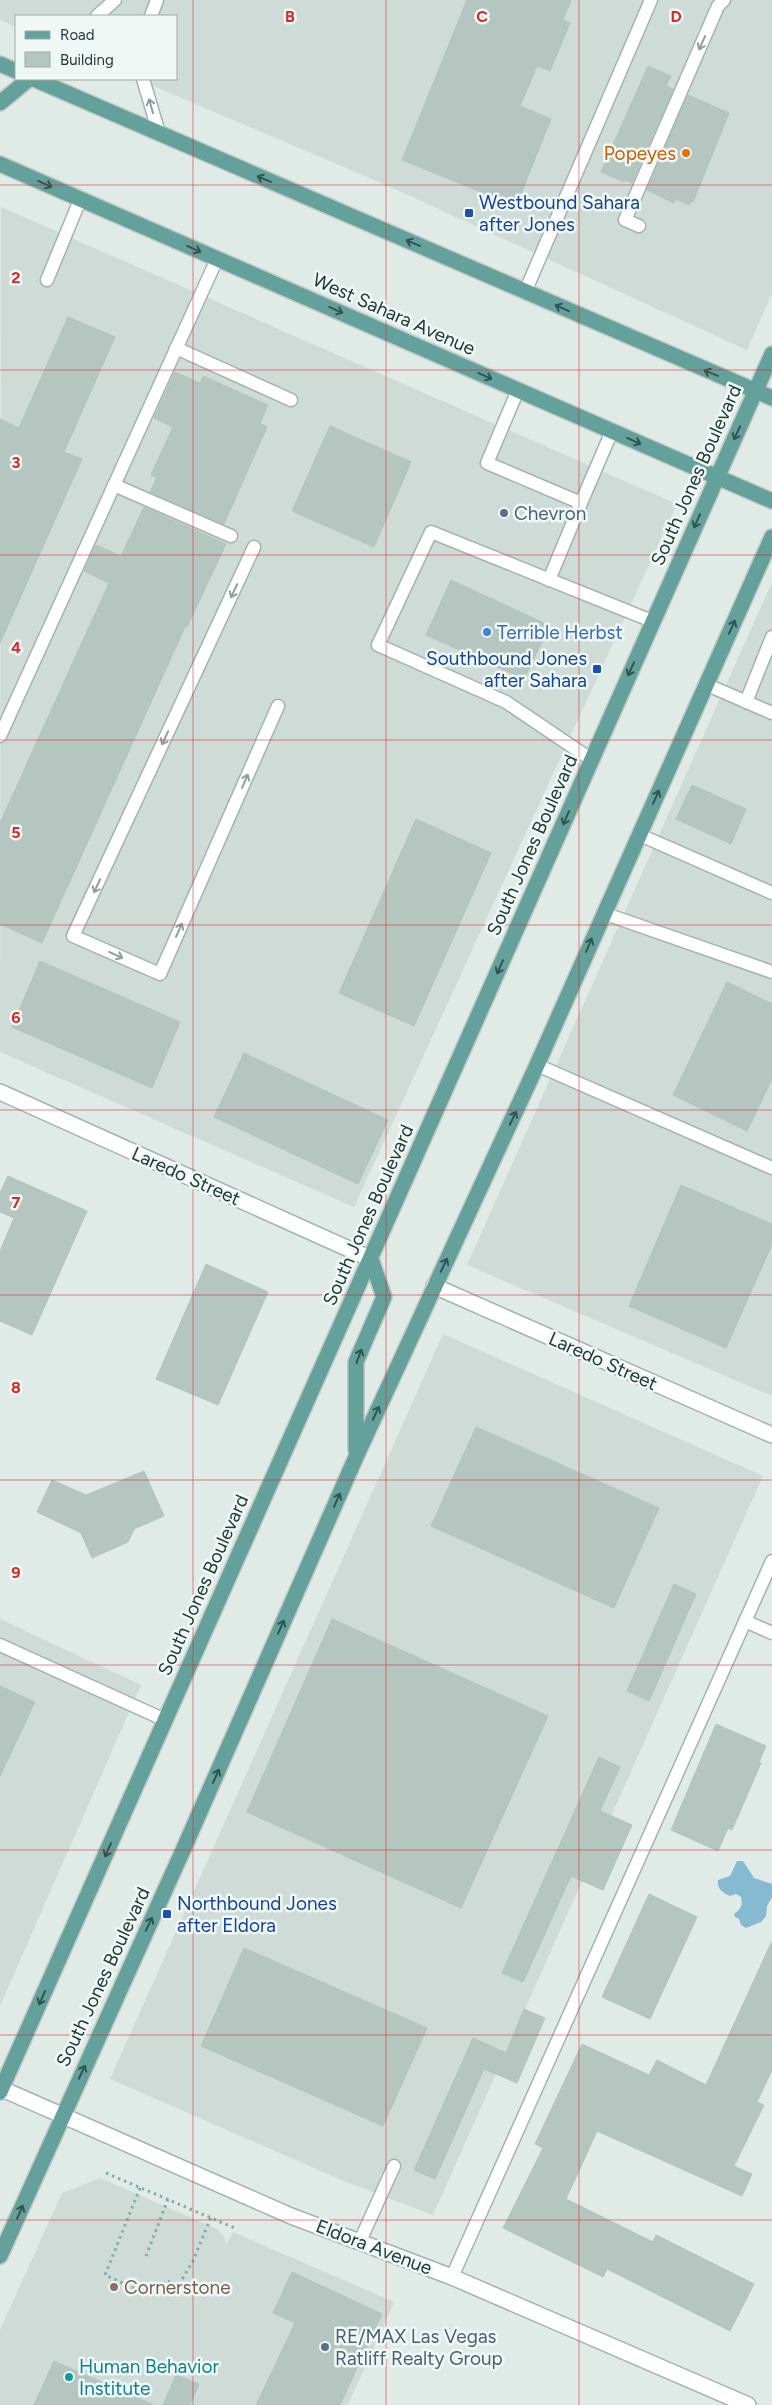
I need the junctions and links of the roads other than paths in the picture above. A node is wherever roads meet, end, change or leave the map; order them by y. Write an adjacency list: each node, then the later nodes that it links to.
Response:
1 (115, 0): 5 (lane)
2 (157, 0): 6 (lane)
3 (650, 0): 19 (lane)
4 (724, 0): 16 (lane, one-way to 16)
5 (98, 15)
6 (151, 15)
7 (0, 64): 8 (main road)
8 (15, 71)
9 (27, 80): 12 (main road)
10 (36, 80): 13 (main road)
11 (143, 80): 13 (lane, one-way to 11)
12 (0, 104)
13 (159, 133): 19 (main road, one-way to 13)
14 (0, 164): 15 (main road, West Sahara Avenue, one-way to 15)
15 (80, 200): 17 (main road, West Sahara Avenue, one-way to 17); 18 (lane)
16 (639, 226)
17 (217, 259): 20 (lane); 22 (main road, West Sahara Avenue, one-way to 22)
18 (47, 280)
19 (525, 292): 23 (main road, one-way to 19)
20 (176, 348): 25 (lane); 28 (lane)
21 (772, 354): 23 (main road, South Jones Boulevard)
22 (518, 390): 26 (main road, West Sahara Avenue); 30 (lane)
23 (756, 391): 24 (main road); 27 (main road, South Jones Boulevard, one-way to 27)
24 (772, 398)
25 (291, 400)
26 (612, 431): 27 (main road, West Sahara Avenue, one-way to 27); 30 (lane)
27 (717, 476): 29 (main road, West Sahara Avenue); 35 (main road, South Jones Boulevard, one-way to 35)
28 (114, 485): 31 (lane); 41 (lane)
29 (772, 501)
30 (581, 503): 34 (lane)
31 (232, 536)
32 (772, 537): 37 (main road, South Jones Boulevard, one-way to 32)
33 (254, 546): 39 (lane, one-way to 39)
34 (549, 580): 35 (lane); 42 (lane)
35 (652, 621): 42 (main road, South Jones Boulevard, one-way to 42)
36 (772, 637): 38 (lane)
37 (706, 684): 38 (lane); 43 (main road, South Jones Boulevard, one-way to 37)
38 (746, 702): 40 (lane)
39 (278, 706)
40 (772, 713)
41 (0, 736)
42 (592, 760): 50 (main road, South Jones Boulevard, one-way to 50)
43 (640, 835): 44 (lane); 45 (main road, South Jones Boulevard)
44 (772, 893)
45 (603, 913): 46 (lane); 47 (main road, South Jones Boulevard, one-way to 45)
46 (772, 972)
47 (537, 1065): 49 (lane); 51 (main road, South Jones Boulevard, one-way to 47)
48 (0, 1092): 50 (street, Laredo Street)
49 (772, 1168)
50 (372, 1259): 53 (main road, one-way to 50); 58 (main road, South Jones Boulevard)
51 (434, 1286): 52 (street, Laredo Street); 53 (main road, South Jones Boulevard, one-way to 51)
52 (772, 1435)
53 (356, 1457): 60 (main road, South Jones Boulevard, one-way to 53)
54 (772, 1560): 55 (lane)
55 (745, 1621): 56 (lane); 64 (lane)
56 (772, 1632)
57 (0, 1645): 58 (lane)
58 (165, 1720): 59 (main road, South Jones Boulevard, one-way to 59)
59 (1, 2090): 60 (street, Eldora Avenue)
60 (62, 2117): 62 (street, Eldora Avenue); 63 (main road, South Jones Boulevard, one-way to 60)
61 (394, 2166): 62 (lane)
62 (360, 2241): 64 (street, Eldora Avenue)
63 (0, 2256)
64 (452, 2277): 65 (street, Eldora Avenue)
65 (748, 2405)

